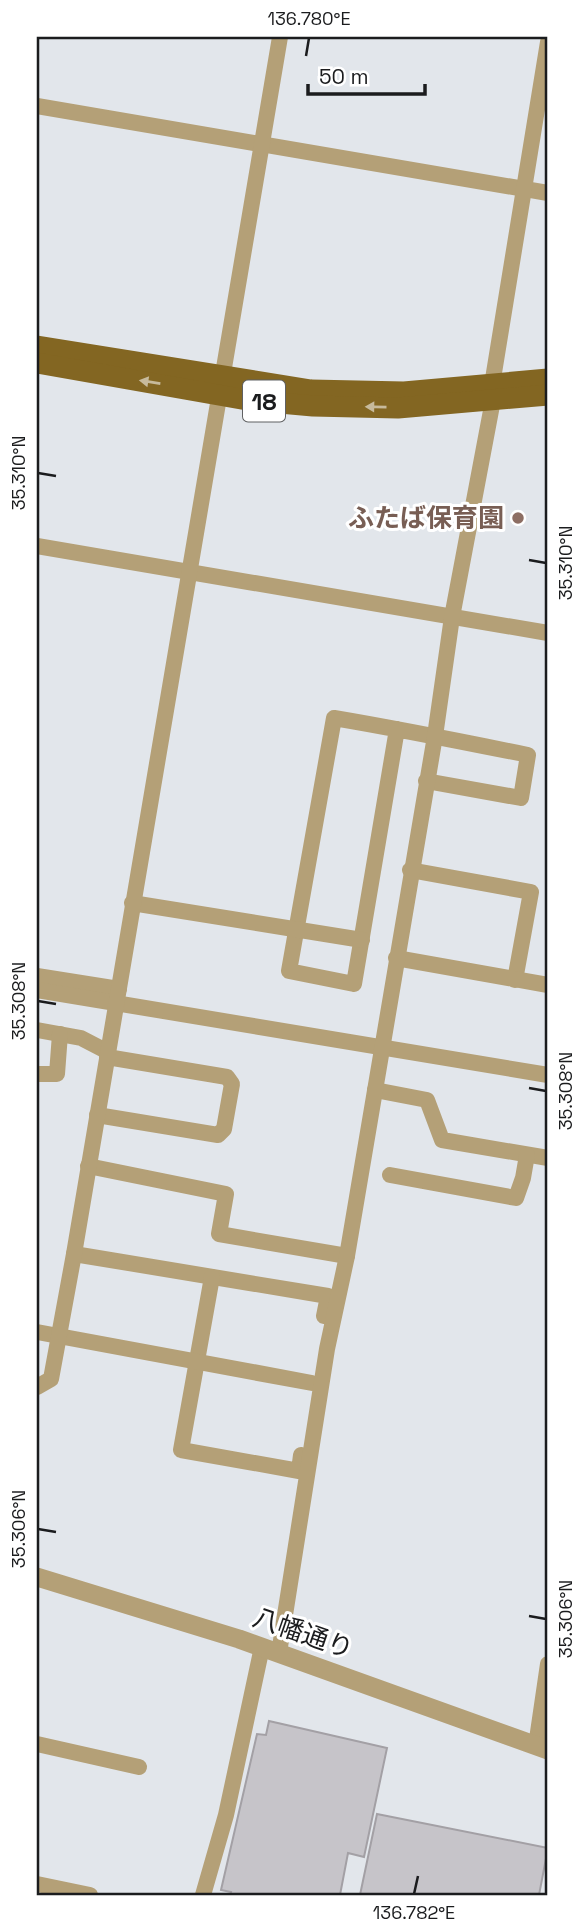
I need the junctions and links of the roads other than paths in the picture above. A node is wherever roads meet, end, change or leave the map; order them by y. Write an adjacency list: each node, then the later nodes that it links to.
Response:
1 (280, 37): 4 (street)
2 (548, 42): 5 (street)
3 (37, 106): 4 (street)
4 (262, 143): 5 (street); 10 (street)
5 (524, 189): 6 (street); 11 (street)
6 (548, 193)
7 (37, 346): 10 (main road, 18)
8 (37, 363): 10 (main road, 18, one-way to 8)
9 (548, 380): 11 (main road, 18)
10 (222, 386): 11 (main road, 18); 14 (street)
11 (492, 393): 12 (main road, 18); 15 (street)
12 (548, 395)
13 (37, 546): 14 (street)
14 (188, 572): 15 (street); 21 (street)
15 (452, 617): 16 (street); 18 (street)
16 (548, 633)
17 (397, 729): 18 (street); 22 (street); 23 (street)
18 (435, 736): 19 (street); 19 (street)
19 (426, 781): 20 (street)
20 (410, 870): 24 (street); 26 (street)
21 (132, 903): 22 (street); 29 (street)
22 (295, 928): 23 (street); 23 (street)
23 (362, 940)
24 (396, 958): 26 (street); 32 (street)
25 (37, 976): 29 (street)
26 (515, 980): 27 (street)
27 (548, 985)
28 (37, 990): 29 (street)
29 (117, 996): 32 (street); 33 (street)
30 (37, 1030): 31 (street)
31 (60, 1034): 33 (street); 34 (street)
32 (382, 1046): 35 (street); 36 (street)
33 (107, 1054): 37 (street); 37 (street)
34 (37, 1074)
35 (548, 1075)
36 (374, 1090): 38 (street); 43 (street)
37 (97, 1115): 40 (street)
38 (527, 1154): 39 (street); 41 (street)
39 (548, 1158)
40 (88, 1166): 42 (street); 43 (street)
41 (390, 1175)
42 (74, 1254): 44 (street); 46 (street)
43 (347, 1256): 51 (street)
44 (212, 1277): 47 (street); 48 (street)
45 (37, 1332): 46 (street)
46 (59, 1336): 47 (street); 49 (street)
47 (197, 1362): 48 (street); 48 (street)
48 (312, 1383)
49 (37, 1387)
50 (37, 1577): 51 (street, 八幡通り)
51 (270, 1650): 54 (street, 八幡通り); 58 (street)
52 (548, 1664): 54 (street)
53 (37, 1744): 55 (street)
54 (542, 1748)
55 (139, 1767)
56 (37, 1884): 57 (street)
57 (90, 1895)
58 (203, 1895)

